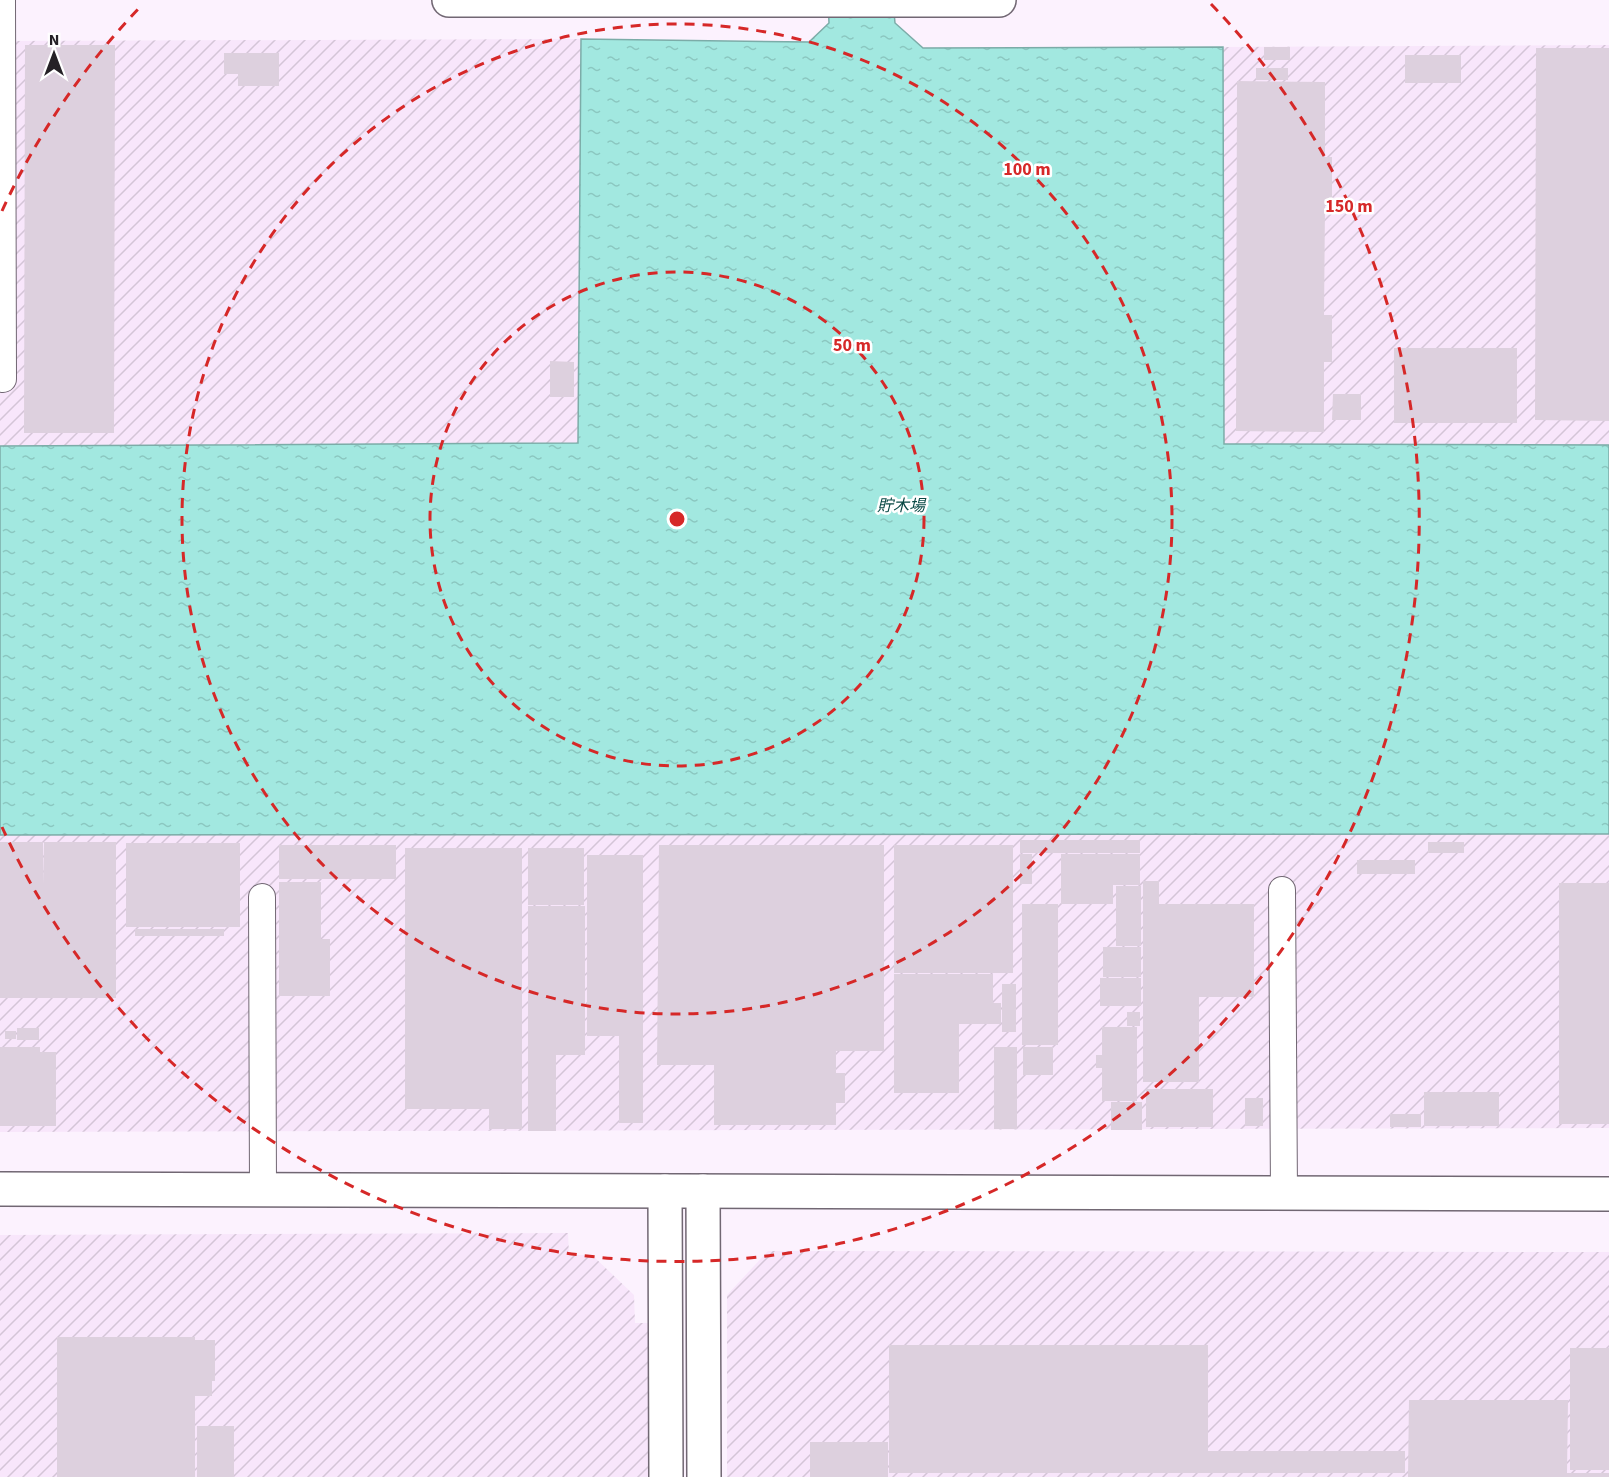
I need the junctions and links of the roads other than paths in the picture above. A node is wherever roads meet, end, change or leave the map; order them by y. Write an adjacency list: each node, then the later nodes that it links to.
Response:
1 (2, 0): 6 (street)
2 (449, 0): 3 (street)
3 (801, 0): 4 (street)
4 (946, 0): 5 (street)
5 (999, 0)
6 (3, 379)
7 (1282, 890): 13 (street)
8 (261, 897): 10 (street)
9 (0, 1189): 10 (street)
10 (263, 1190): 11 (street)
11 (665, 1191): 12 (street); 15 (street)
12 (703, 1191): 13 (street); 16 (street)
13 (1284, 1193): 14 (street)
14 (1609, 1194)
15 (666, 1477)
16 (704, 1477)

